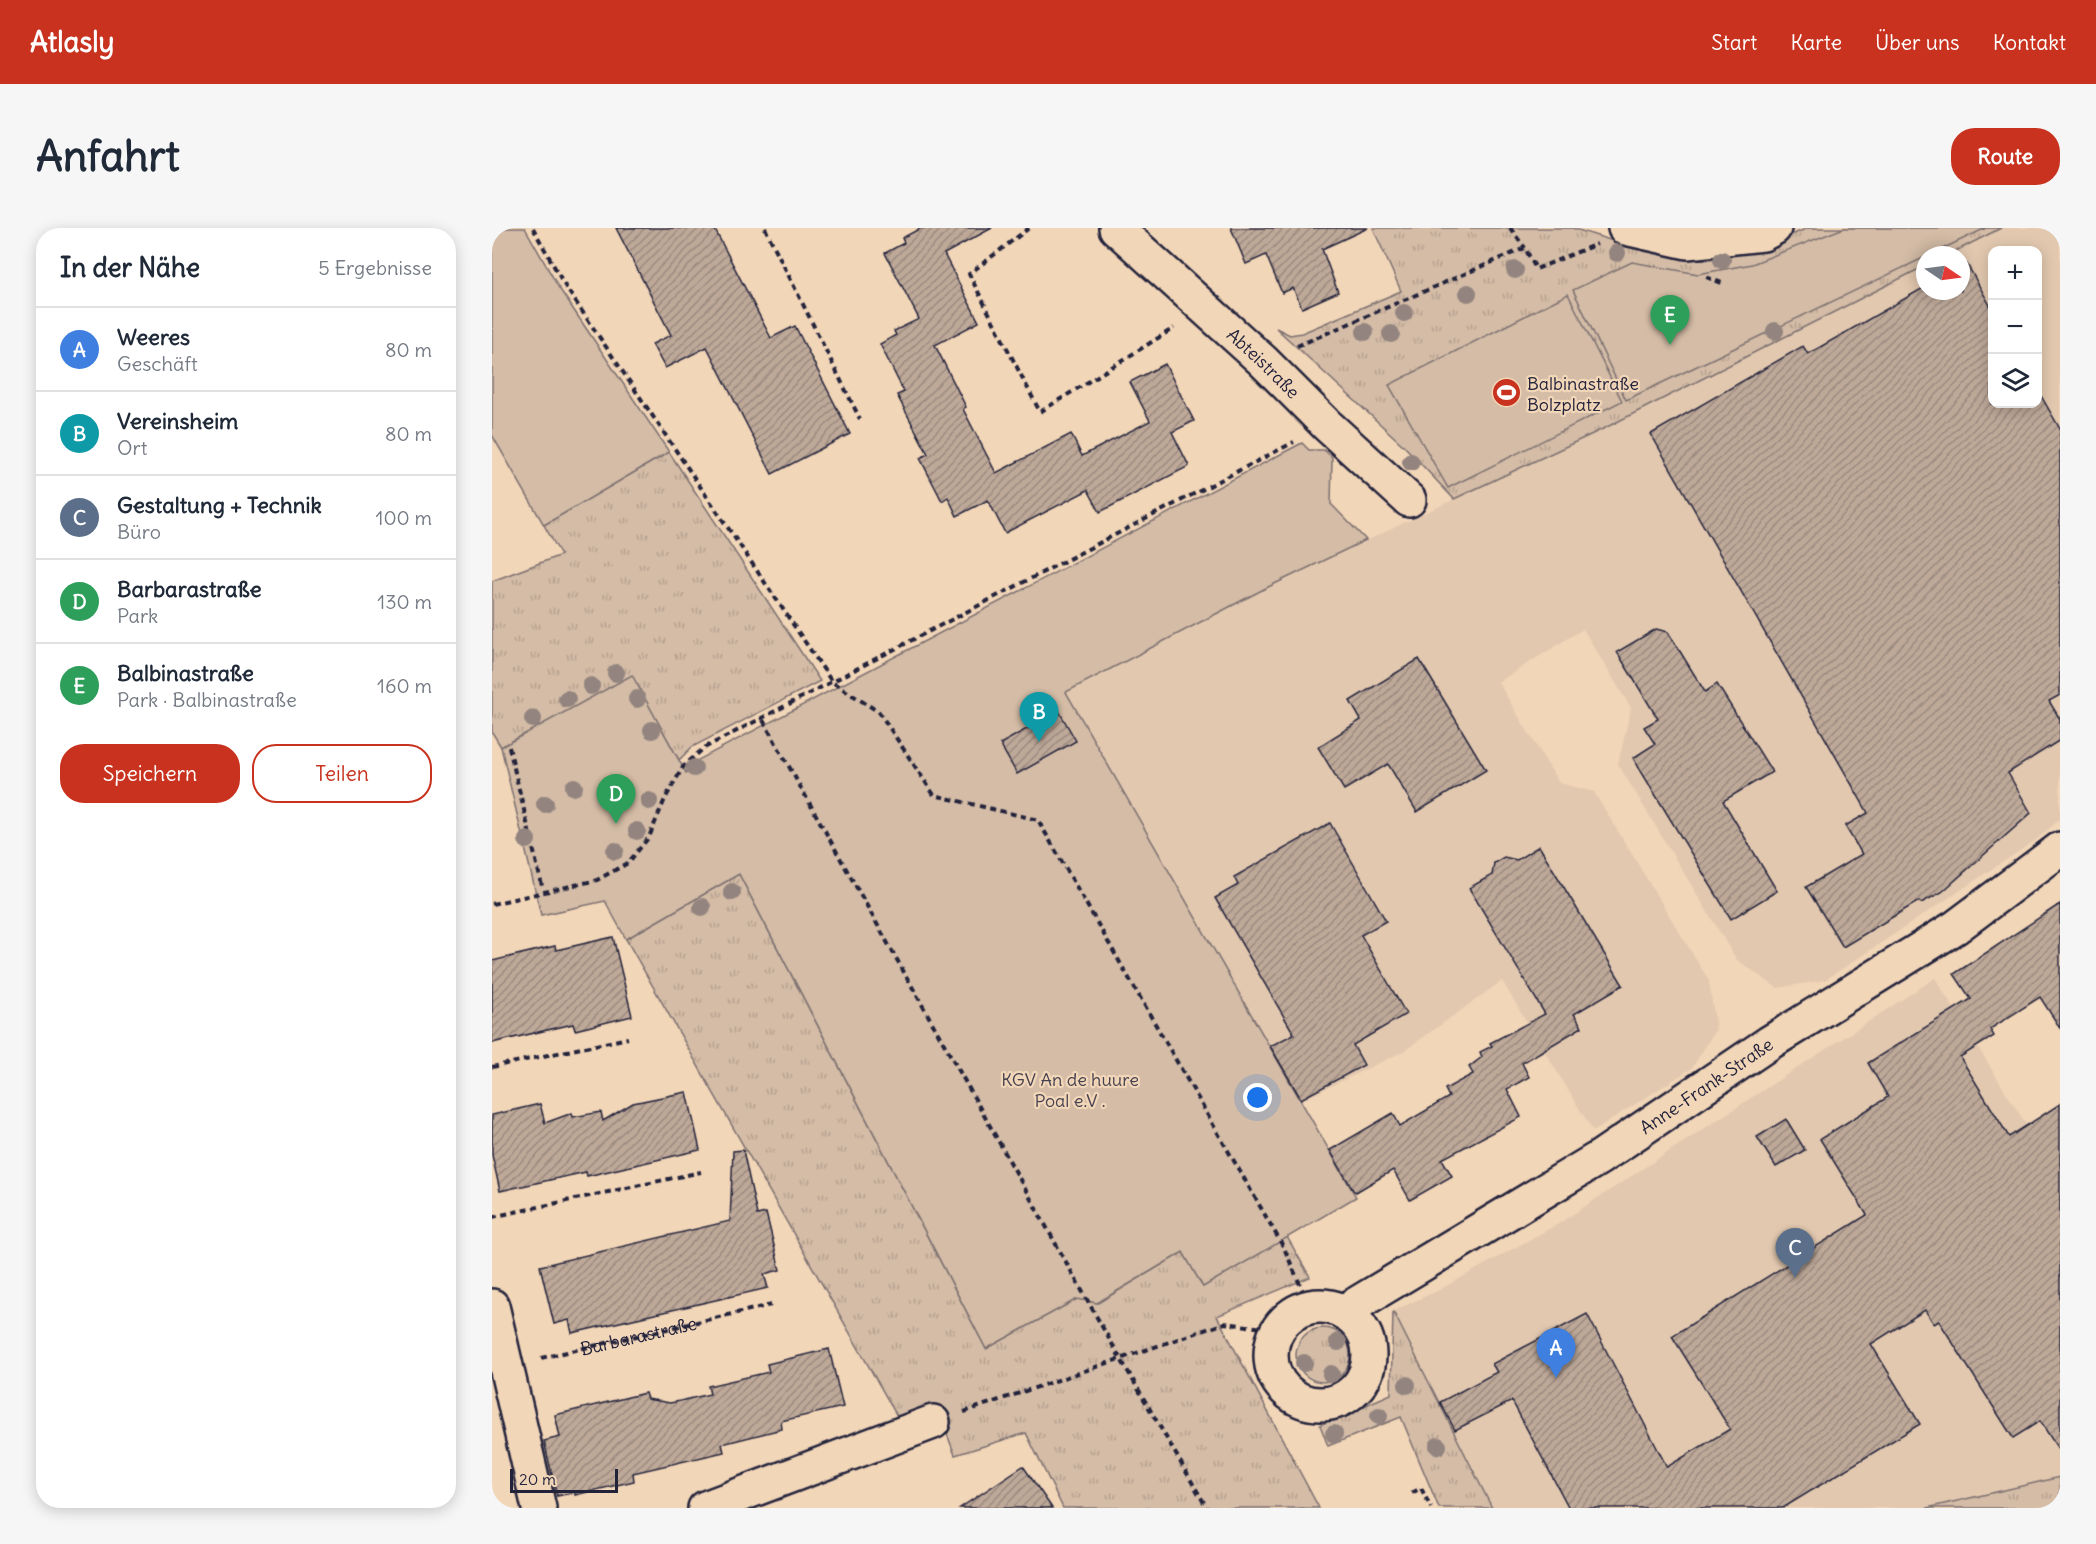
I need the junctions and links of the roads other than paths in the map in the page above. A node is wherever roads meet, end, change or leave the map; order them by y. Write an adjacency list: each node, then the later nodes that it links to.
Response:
1 (1116, 228): 4 (street, Abteistraße)
2 (1774, 228): 3 (street)
3 (1627, 229)
4 (1409, 500)
5 (2060, 849): 7 (street, Anne-Frank-Straße)
6 (492, 1306): 9 (street)
7 (1343, 1312): 7 (street)
8 (933, 1422): 10 (street)
9 (539, 1508)
10 (705, 1508)

